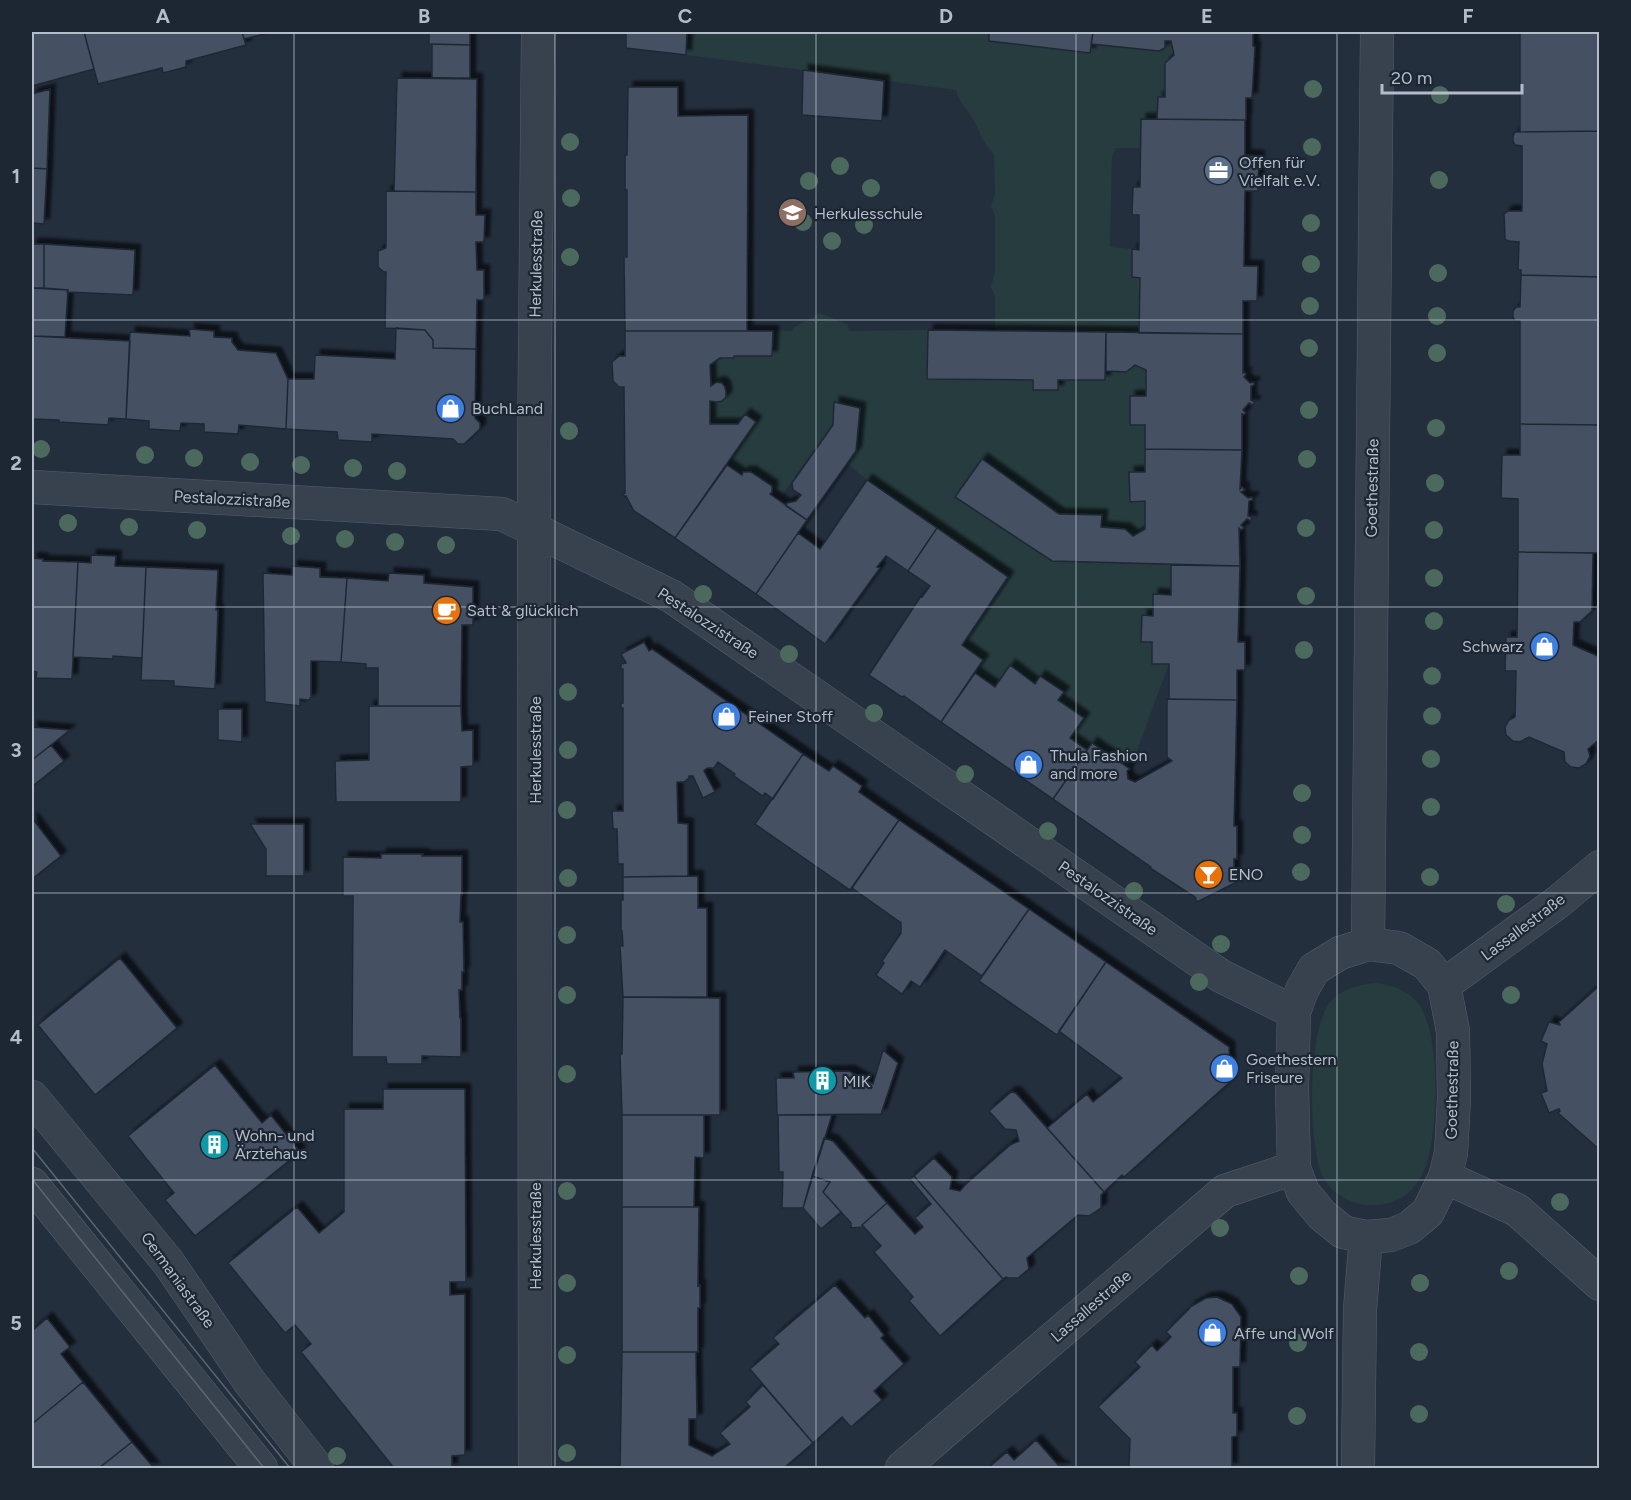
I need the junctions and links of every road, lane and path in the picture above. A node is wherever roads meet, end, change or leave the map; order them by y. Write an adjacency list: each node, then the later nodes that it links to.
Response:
1 (538, 32): 4 (street, Herkulesstraße)
2 (1377, 32): 6 (street, Goethestraße)
3 (32, 487): 4 (street, Pestalozzistraße)
4 (534, 530): 8 (street, Pestalozzistraße); 17 (street, Herkulesstraße)
5 (1599, 867): 7 (street, Lassallestraße)
6 (1368, 944): 7 (street, Goethestraße); 8 (street, Goethestraße)
7 (1444, 985): 11 (street, Goethestraße)
8 (1294, 1012): 10 (street, Goethestraße)
9 (32, 1097): 16 (street, Germaniastraße)
10 (1294, 1168): 13 (street, Goethestraße); 18 (street, Lassallestraße)
11 (1445, 1178): 13 (street, Goethestraße); 14 (street)
12 (32, 1184): 15 (street)
13 (1366, 1237): 19 (street)
14 (1599, 1284)
15 (261, 1468)
16 (318, 1468)
17 (535, 1468)
18 (902, 1468)
19 (1358, 1468)

